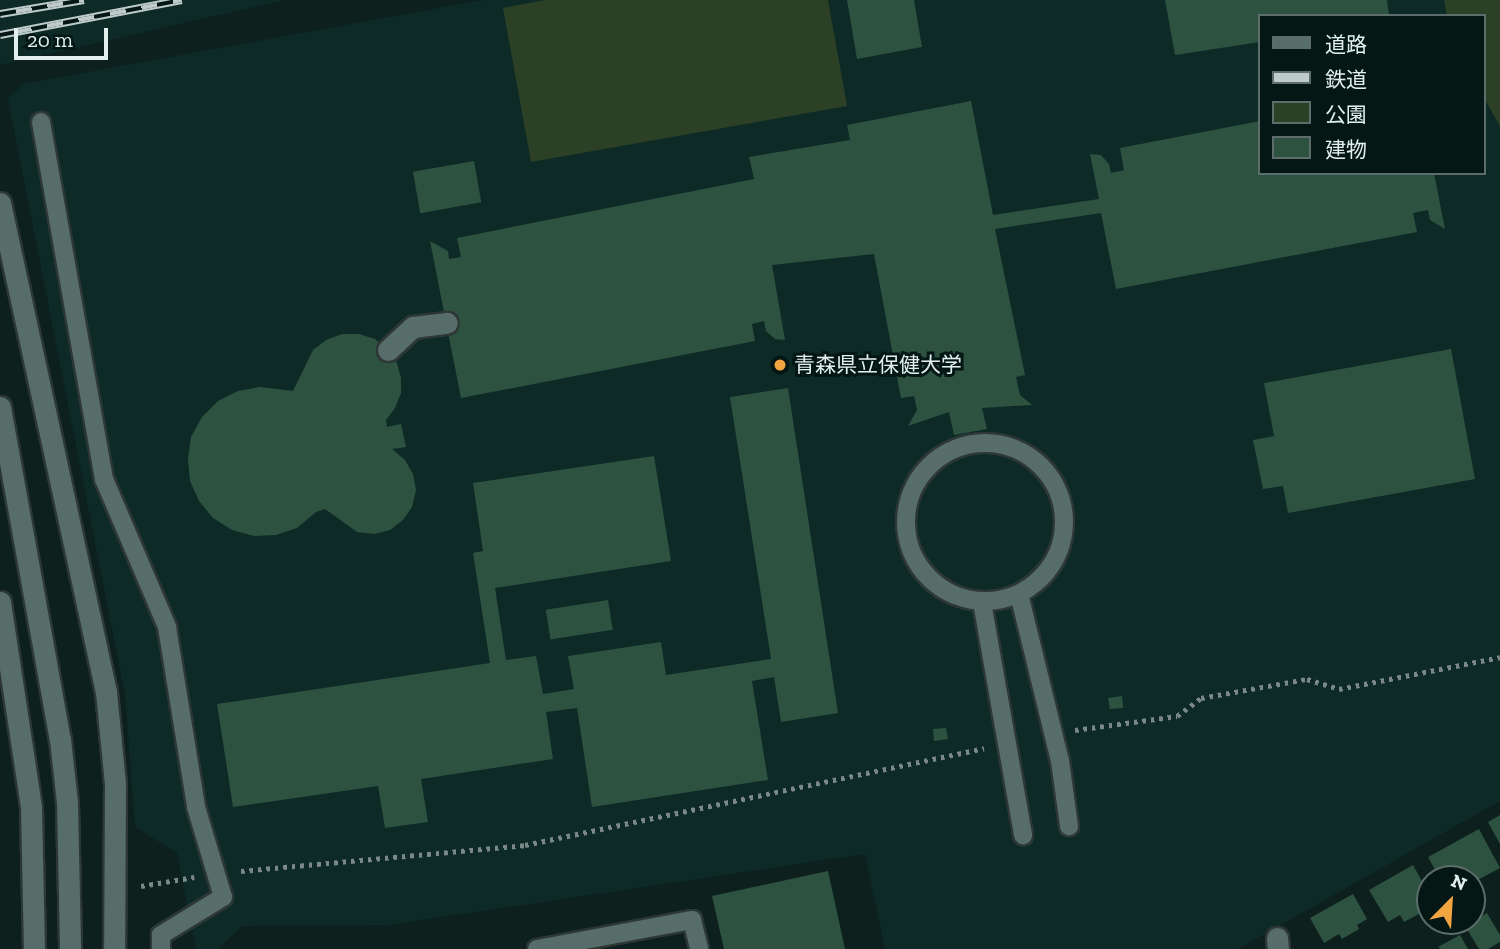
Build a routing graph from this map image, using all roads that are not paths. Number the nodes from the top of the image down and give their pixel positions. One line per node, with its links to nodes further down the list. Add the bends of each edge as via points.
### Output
1 (41, 122): 14 (lane, via 104,479 167,627 196,807 223,897 161,935)
2 (0, 203): 13 (street, via 106,692 115,784)
3 (447, 323): 4 (street, via 413,327)
4 (388, 350)
5 (0, 407): 12 (street, via 60,739 68,802)
6 (1019, 594): 8 (lane); 8 (lane, via 1039,581 1059,550 1064,514 1058,491 1045,470 1027,454 1004,445 968,445 935,459 919,477 908,499 905,523 909,547 928,577 958,597); 9 (lane, via 1053,733)
7 (0, 602): 11 (street, via 31,807)
8 (982, 602): 10 (lane)
9 (1069, 826)
10 (1023, 835)
11 (34, 940)
12 (71, 941)
13 (114, 949)
14 (160, 949)
15 (537, 949): 16 (lane, via 692,920)
16 (699, 949)

